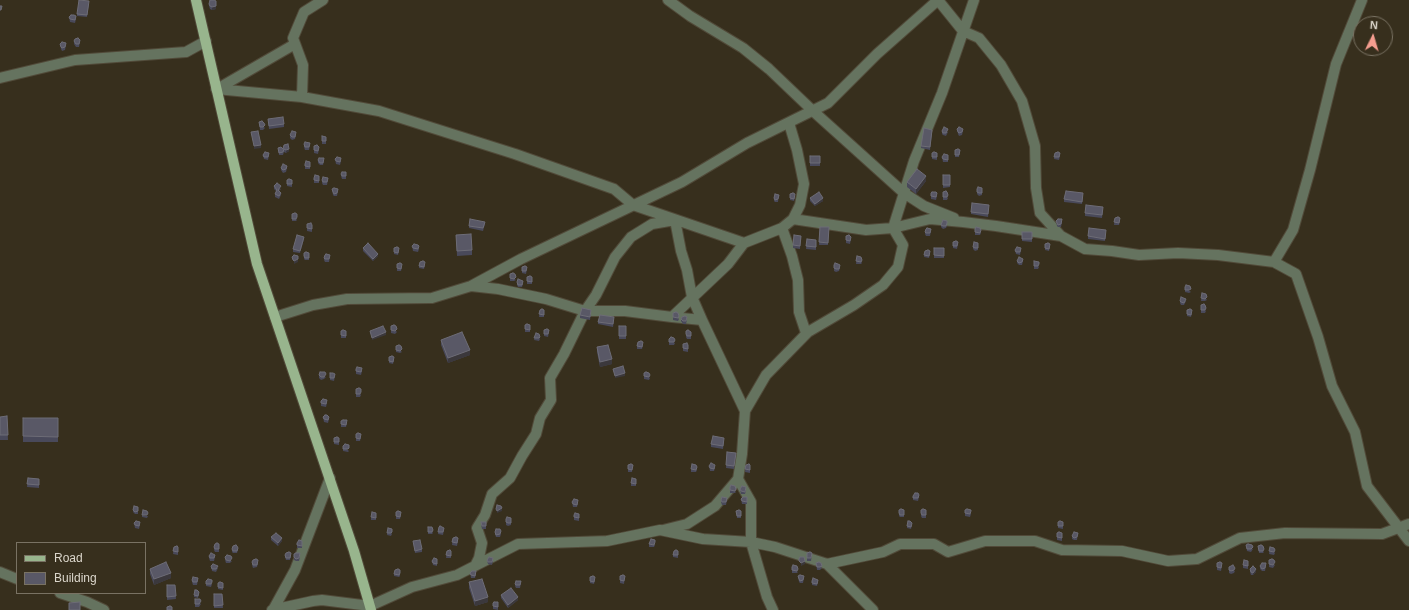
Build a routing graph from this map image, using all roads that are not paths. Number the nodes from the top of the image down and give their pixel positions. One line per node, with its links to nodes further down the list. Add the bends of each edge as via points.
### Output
1 (196, 0): 8 (main road)
2 (323, 0): 9 (street, via 304,12 293,38)
3 (668, 0): 13 (street, via 743,48 769,69)
4 (938, 0): 7 (street); 13 (street, via 877,54 828,103)
5 (974, 0): 7 (street)
6 (1362, 0): 24 (street, via 1336,64 1293,230)
7 (963, 31): 15 (street); 22 (street, via 978,38 1001,65 1022,101 1035,146 1036,188 1040,213)
8 (206, 41): 10 (street, via 186,52 75,60); 11 (main road)
9 (295, 44): 11 (street); 12 (street, via 303,65)
10 (0, 78)
11 (216, 89): 12 (street); 28 (main road, via 257,264)
12 (302, 97): 16 (street, via 379,111 515,154 614,189)
13 (812, 111): 14 (street); 15 (street)
14 (789, 123): 16 (street, via 748,143 682,182); 17 (street, via 804,184 800,205)
15 (904, 193): 19 (street, via 924,206); 21 (street)
16 (633, 205): 18 (street); 25 (street)
17 (793, 219): 20 (street); 21 (street, via 866,230)
18 (675, 220): 23 (street); 26 (street); 27 (street, via 652,224 631,237 615,257)
19 (963, 222): 21 (street, via 930,219); 22 (street)
20 (782, 228): 23 (street); 31 (street, via 798,280 800,312 805,330)
21 (893, 228): 31 (street, via 903,245 898,267 883,285)
22 (1061, 236): 24 (street, via 1085,250 1139,255 1218,255)
23 (744, 243): 26 (street, via 728,264)
24 (1274, 262): 35 (street, via 1296,274 1332,386 1355,432 1367,486)
25 (471, 286): 27 (street, via 546,299); 28 (street, via 432,298 347,299 313,305)
26 (692, 297): 29 (street); 30 (street)
27 (585, 311): 29 (street, via 625,311); 40 (street, via 550,378 551,400 540,418 536,434 510,478 492,494 477,528 482,543)
28 (275, 317): 33 (main road)
29 (672, 317): 30 (street)
30 (702, 320): 32 (street)
31 (808, 332): 32 (street, via 766,375)
32 (745, 411): 34 (street)
33 (330, 478): 44 (main road); 46 (street, via 295,570)
34 (738, 479): 36 (street, via 715,506 686,524); 37 (street, via 751,502)
35 (1404, 526): 38 (street); 39 (street, via 1382,534 1285,533 1240,538 1197,559 1168,561 1122,551 1062,550 1035,541 985,541 948,552 934,544 900,544 883,552)
36 (660, 530): 37 (street, via 703,539); 40 (street, via 608,541 518,544)
37 (751, 542): 39 (street); 47 (street)
38 (1409, 542)
39 (827, 564): 48 (street)
40 (475, 566): 44 (street, via 457,575 412,587)
41 (0, 572): 42 (street)
42 (16, 579)
43 (63, 594): 45 (street)
44 (370, 608): 46 (street, via 322,600)
45 (104, 610)
46 (272, 610)
47 (773, 610)
48 (872, 610)

